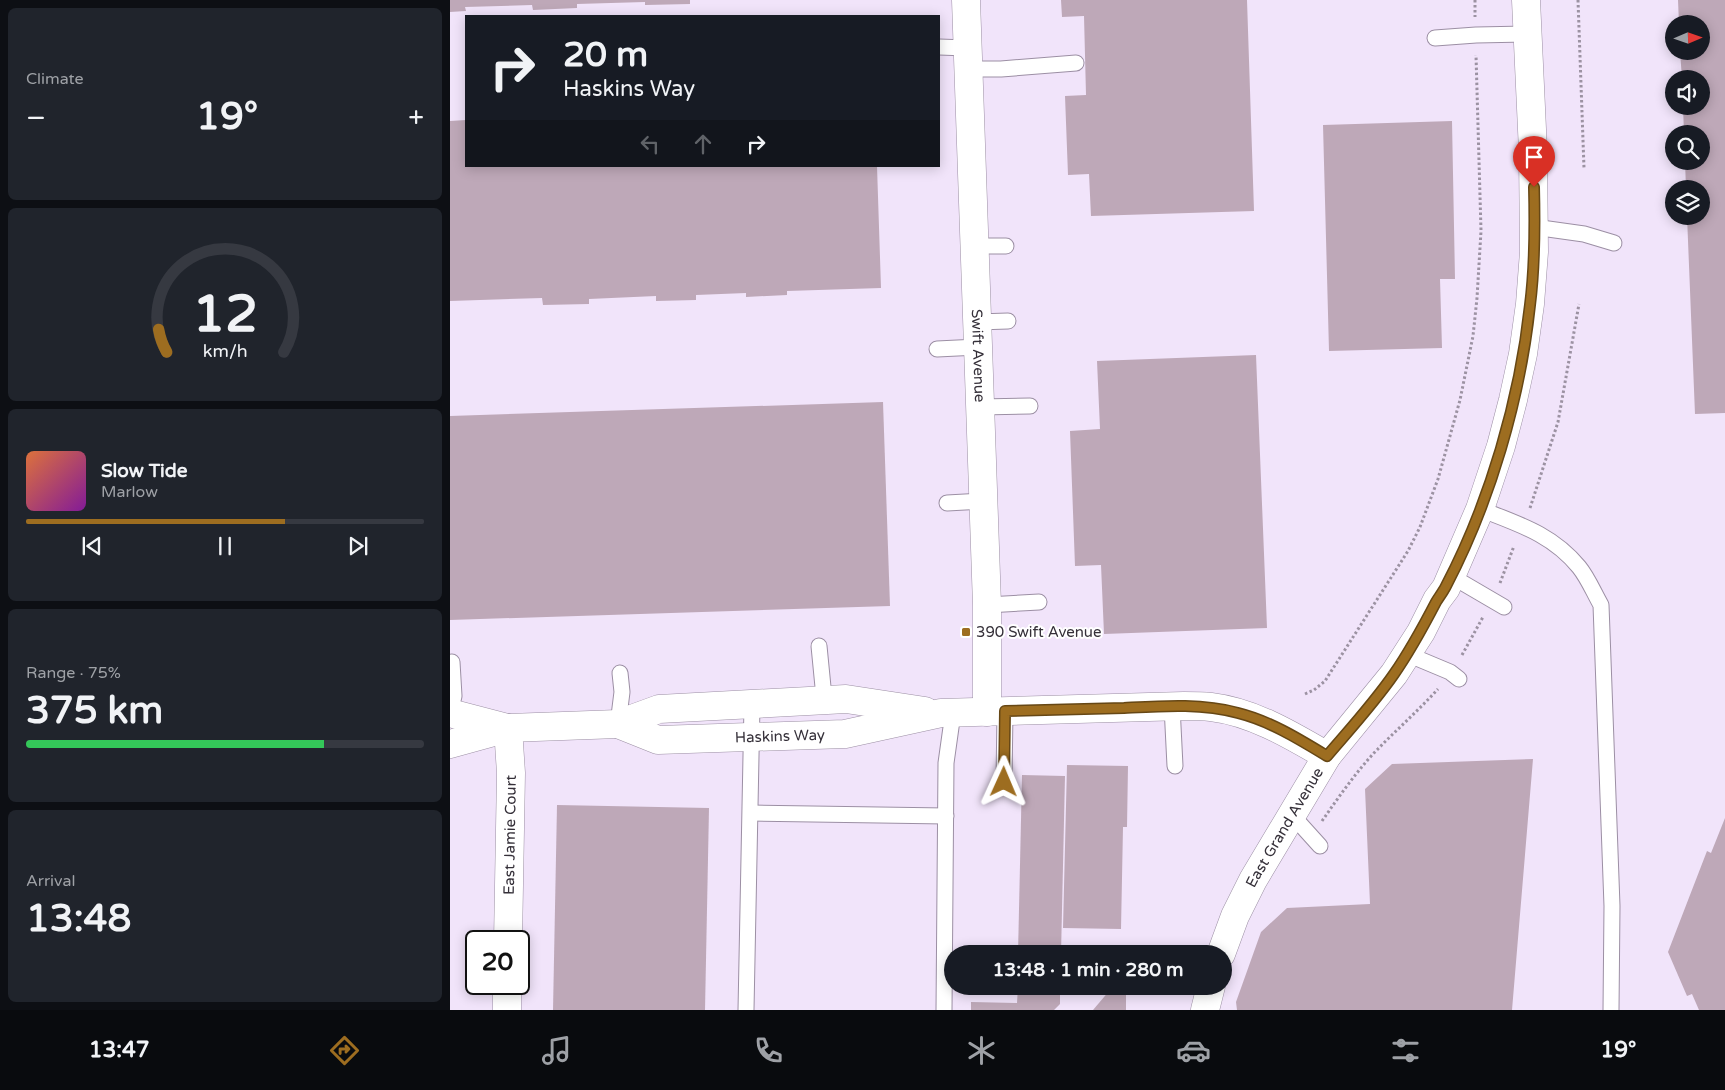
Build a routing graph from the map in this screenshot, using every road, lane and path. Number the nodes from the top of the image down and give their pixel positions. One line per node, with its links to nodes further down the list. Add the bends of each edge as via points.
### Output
1 (966, 0): 9 (street, Swift Avenue)
2 (1475, 0): 6 (path)
3 (1526, 0): 5 (street, East Grand Avenue)
4 (1578, 0): 11 (path)
5 (1528, 34): 6 (lane); 12 (street, East Grand Avenue)
6 (1476, 35): 7 (lane); 35 (path, via 1480,241 1475,317 1460,400 1438,479 1408,551 1325,681)
7 (1435, 38)
8 (940, 47): 9 (lane)
9 (968, 58): 10 (lane, via 1001,69); 14 (street, Swift Avenue)
10 (1076, 63)
11 (1584, 168)
12 (1534, 227): 13 (lane, via 1584,234); 24 (street, East Grand Avenue, via 1530,304 1523,354 1501,446)
13 (1614, 243)
14 (974, 246): 15 (lane); 18 (street, Swift Avenue)
15 (1006, 246)
16 (1579, 304): 25 (path, via 1558,422)
17 (1008, 321): 18 (lane)
18 (977, 335): 19 (lane); 21 (street, Swift Avenue)
19 (937, 349)
20 (1030, 406): 21 (lane)
21 (980, 407): 22 (street, Swift Avenue)
22 (983, 501): 23 (lane); 28 (street, Swift Avenue)
23 (947, 503)
24 (1480, 509): 26 (street, East Grand Avenue); 61 (lane, via 1549,539 1580,568 1601,605 1612,906)
25 (1529, 511)
26 (1451, 576): 29 (lane); 31 (street, East Grand Avenue)
27 (1039, 602): 28 (lane)
28 (987, 605): 39 (street, Swift Avenue)
29 (1504, 607)
30 (819, 646): 36 (lane)
31 (1407, 654): 34 (lane); 46 (street, East Grand Avenue)
32 (452, 662): 40 (lane, via 454,696)
33 (620, 673): 42 (lane, via 622,692)
34 (1460, 679)
35 (1305, 694)
36 (823, 702): 37 (street, Haskins Way); 41 (street, Haskins Way, via 846,699)
37 (752, 705): 42 (street, Haskins Way, via 659,709); 44 (lane)
38 (1172, 706): 39 (street, Haskins Way); 46 (street, Haskins Way, via 1211,707 1240,713 1288,733); 47 (lane)
39 (996, 712): 41 (street, Haskins Way); 48 (lane)
40 (450, 713): 43 (street, Haskins Way)
41 (947, 713): 44 (street, Haskins Way, via 845,734); 51 (lane)
42 (618, 724): 43 (street, Haskins Way); 44 (street, Haskins Way, via 658,740)
43 (508, 728): 45 (street, Haskins Way); 53 (street, East Jamie Court, via 511,773)
44 (752, 737): 49 (lane)
45 (450, 744)
46 (1327, 756): 50 (street, East Grand Avenue)
47 (1175, 766)
48 (1004, 782)
49 (751, 813): 51 (lane); 58 (lane)
50 (1292, 814): 52 (lane); 54 (street, East Grand Avenue, via 1253,880)
51 (946, 816): 59 (lane)
52 (1320, 846)
53 (508, 930)
54 (1224, 945)
55 (507, 995): 57 (street)
56 (1209, 995): 60 (street)
57 (507, 1010)
58 (746, 1010)
59 (944, 1010)
60 (1205, 1010)
61 (1611, 1010)

